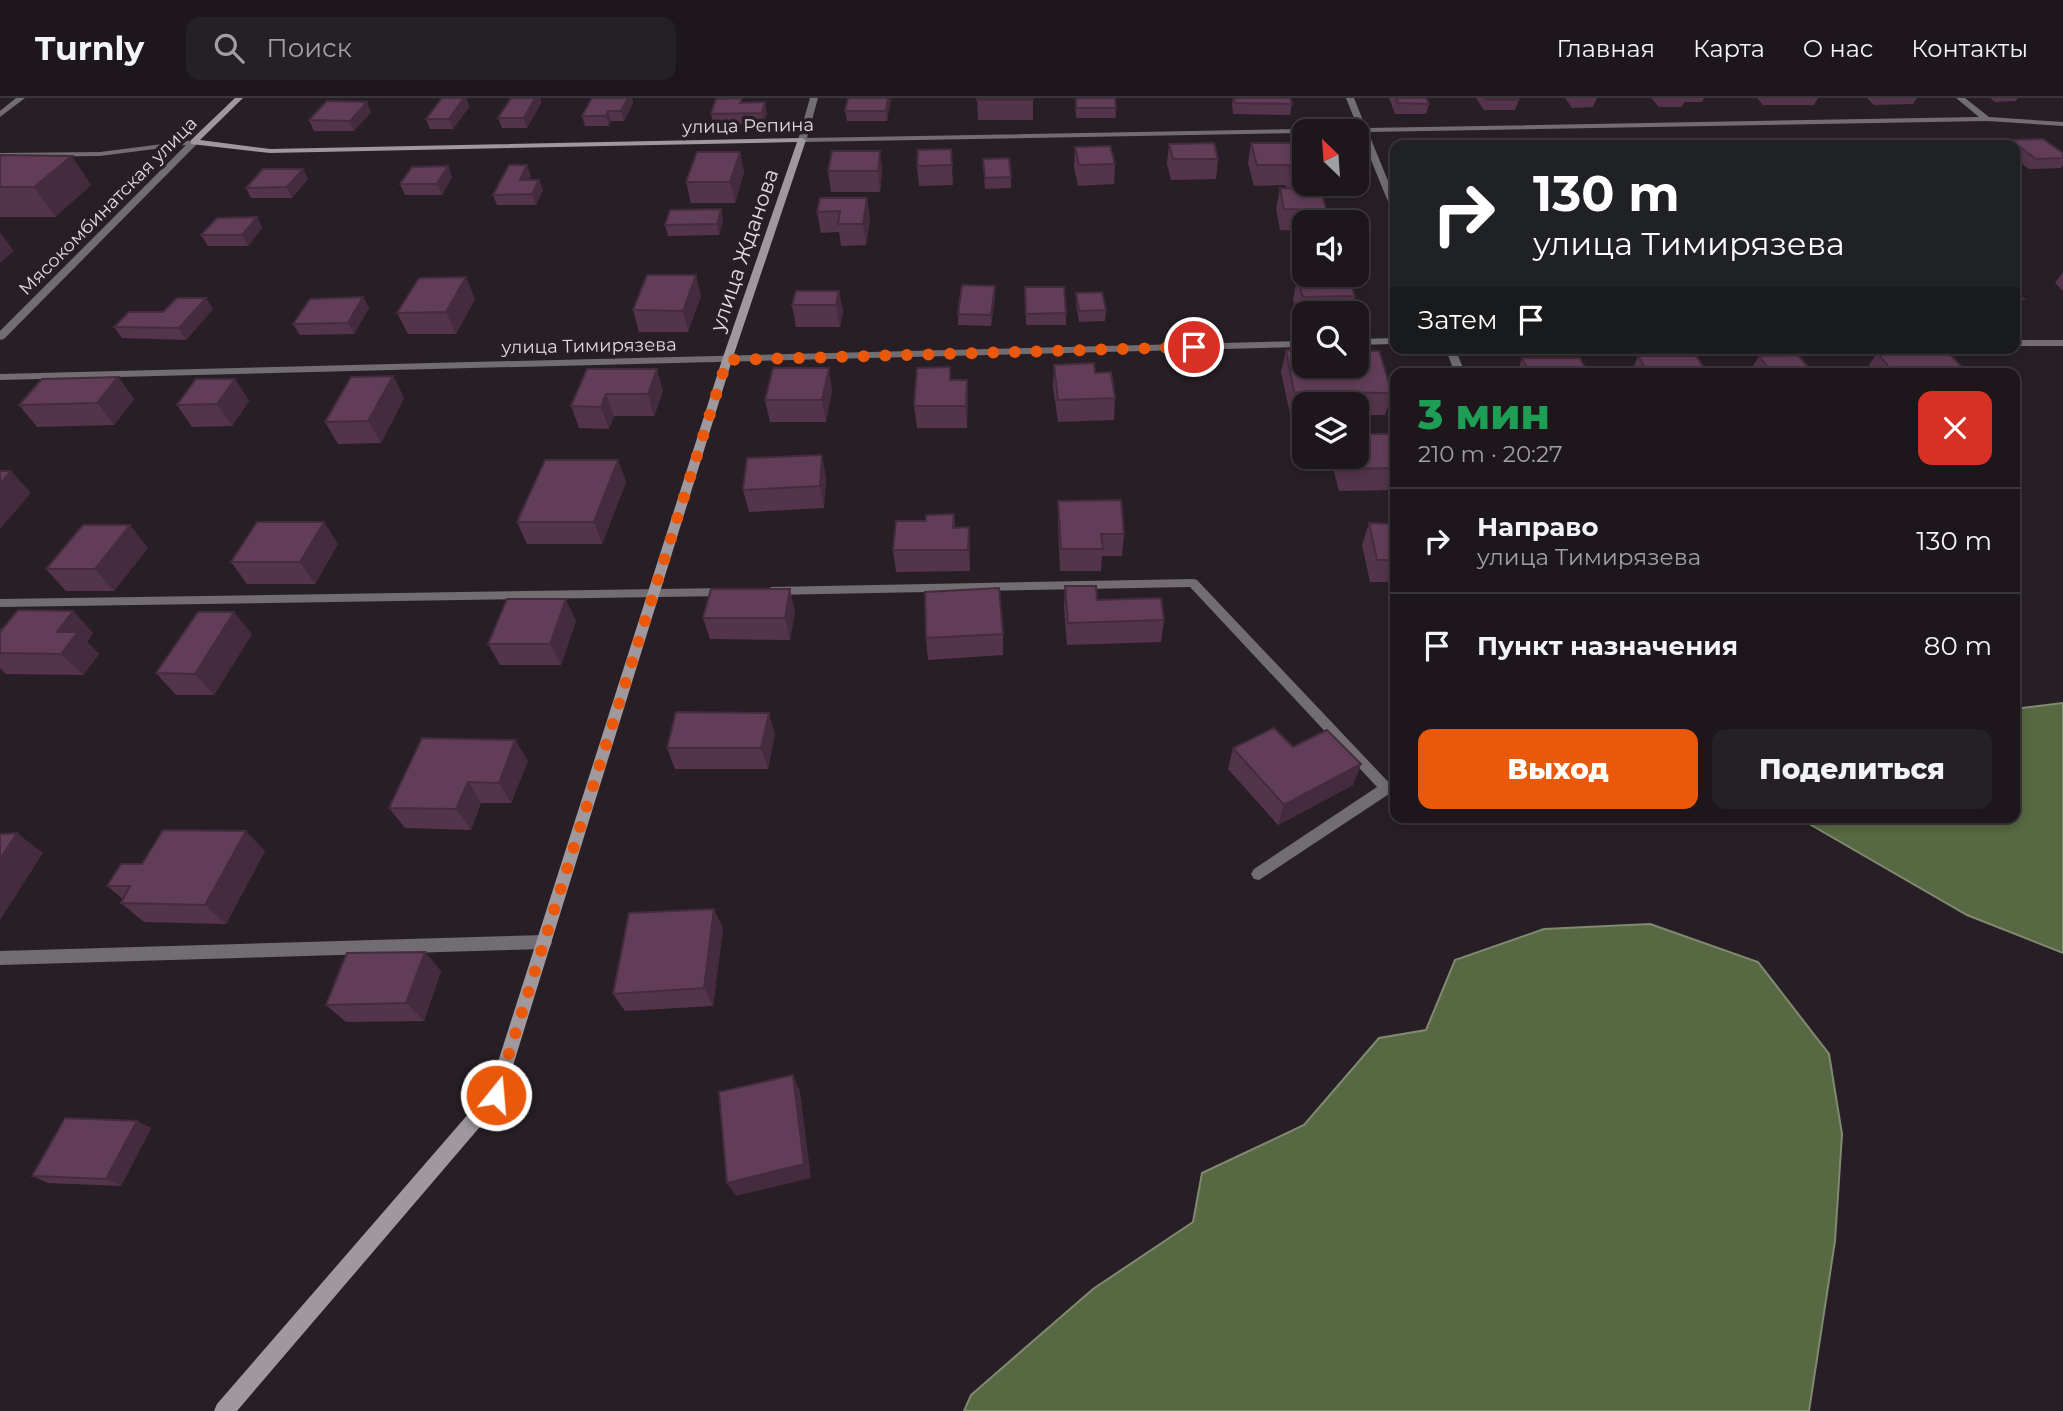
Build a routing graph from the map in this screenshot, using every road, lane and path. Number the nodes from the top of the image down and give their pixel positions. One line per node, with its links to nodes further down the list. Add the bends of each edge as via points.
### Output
1 (21, 98): 6 (street)
2 (239, 98): 13 (street, Мясокомбинатская улица)
3 (814, 98): 12 (street, улица Жданова)
4 (1350, 98): 7 (street)
5 (1960, 98): 8 (street)
6 (0, 115)
7 (1359, 119)
8 (1987, 119): 9 (street); 10 (street)
9 (2063, 124)
10 (1369, 130)
11 (1292, 131): 12 (street, улица Репина)
12 (802, 140): 13 (street, улица Репина, via 270,151); 23 (street, улица Жданова)
13 (194, 142): 15 (street, via 100,154); 17 (street, Мясокомбинатская улица)
14 (1369, 145): 16 (street)
15 (0, 155)
16 (1390, 197)
17 (0, 337)
18 (1390, 341): 19 (street)
19 (1369, 342)
20 (2020, 343): 21 (street)
21 (2063, 343)
22 (1292, 344): 23 (street, улица Тимирязева)
23 (727, 360): 24 (street, улица Тимирязева); 25 (street, улица Жданова)
24 (0, 377)
25 (654, 593): 26 (street); 27 (street, via 1192,583 1387,788); 28 (street, улица Жданова)
26 (0, 603)
27 (1259, 874)
28 (544, 942): 29 (street); 30 (street, улица Жданова, via 496,1095)
29 (0, 958)
30 (224, 1411)

